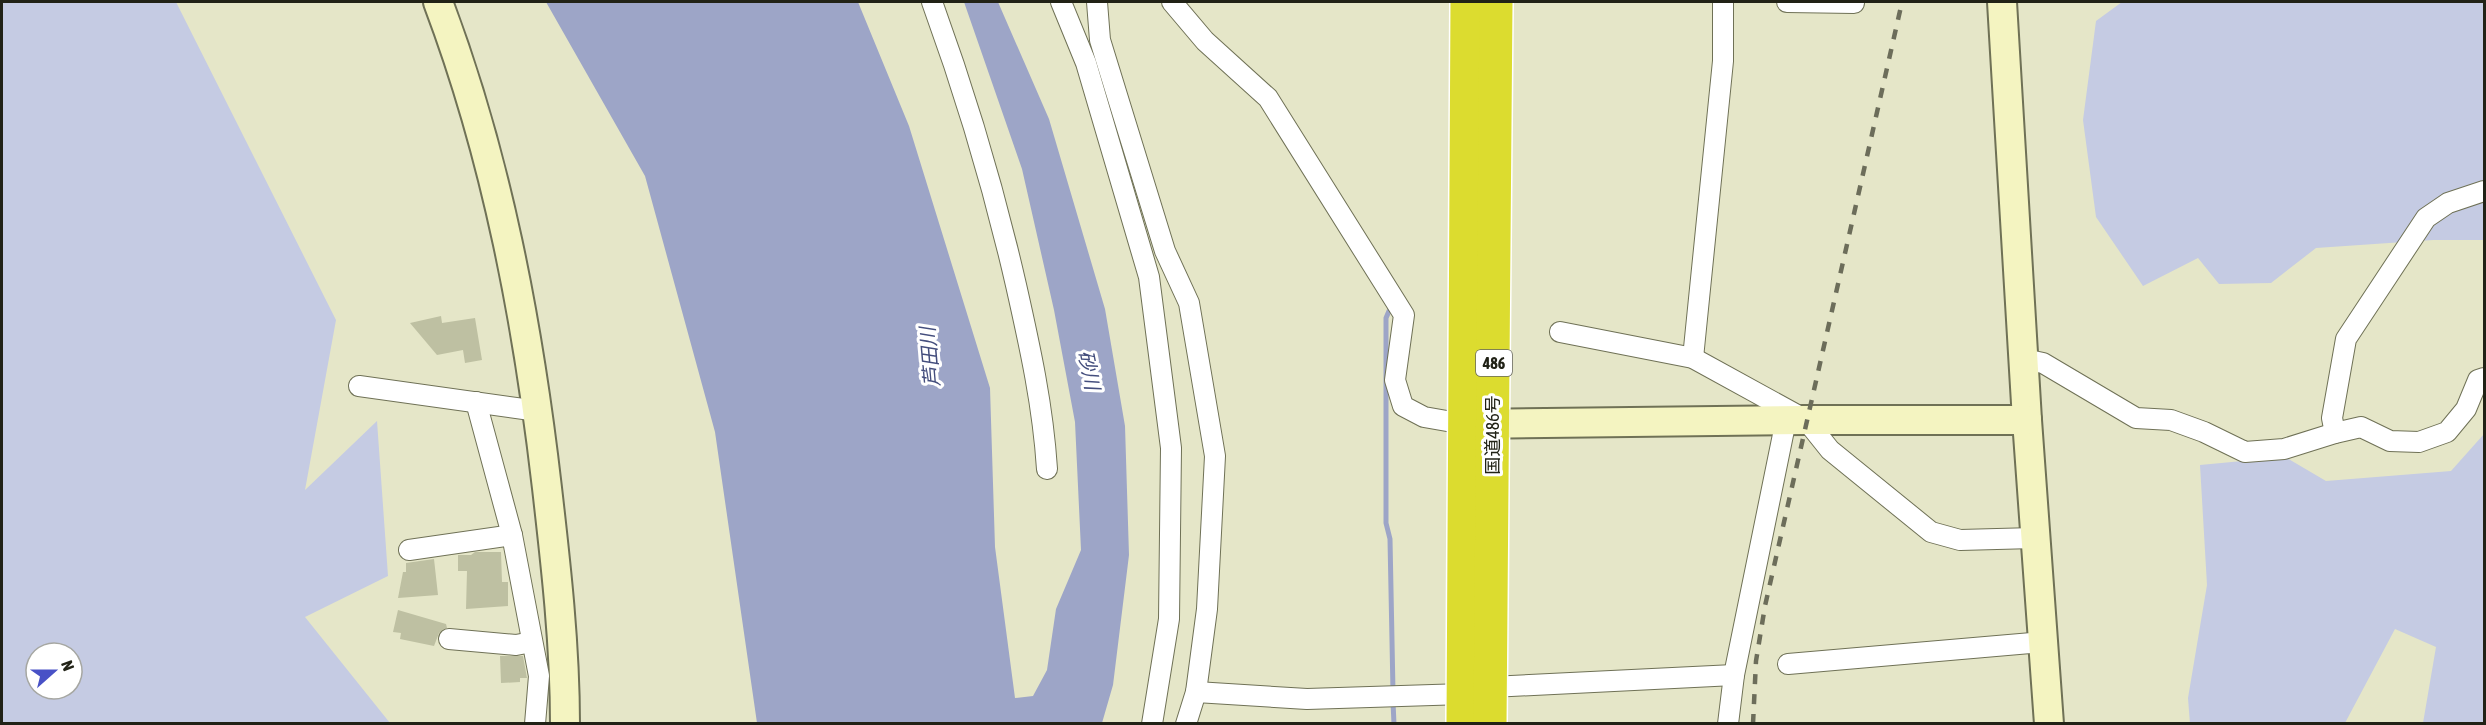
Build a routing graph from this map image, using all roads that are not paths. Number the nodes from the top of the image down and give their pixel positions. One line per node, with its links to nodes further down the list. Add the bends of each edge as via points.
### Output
1 (438, 2): 21 (street, via 500,203)
2 (932, 2): 26 (street, via 964,90 1004,232 1033,360)
3 (1061, 2): 39 (street, via 1086,63 1149,277 1171,448 1169,619)
4 (1086, 2): 13 (street)
5 (1097, 2): 13 (street)
6 (1172, 2): 24 (street, via 1205,41 1268,98 1404,315 1395,380 1403,406 1424,417)
7 (1467, 2): 24 (highway, 国道486号 / 486)
8 (1496, 2): 24 (highway, 国道486号 / 486)
9 (1722, 2): 16 (street, via 1723,60)
10 (1787, 2): 12 (street)
11 (2002, 2): 17 (street)
12 (1854, 3)
13 (1100, 40): 35 (street, via 1166,251 1189,303 1215,456 1207,609)
14 (2484, 192): 25 (street, via 2448,203 2426,218 2346,339 2332,418)
15 (1560, 332): 16 (street)
16 (1693, 358): 22 (street)
17 (2023, 359): 23 (street); 25 (street, via 2043,363 2136,418 2171,420 2245,452 2284,449)
18 (2484, 378): 25 (street, via 2478,380 2466,409 2447,432 2419,442 2390,441 2361,427)
19 (359, 386): 20 (street)
20 (476, 402): 21 (street); 27 (street)
21 (538, 411): 38 (street, via 557,572)
22 (1796, 420): 23 (street); 24 (street); 28 (street, via 1931,532 1960,540); 34 (street)
23 (2027, 420): 28 (street)
24 (1478, 424): 36 (highway, 国道486号 / 486)
25 (2335, 432)
26 (1047, 469)
27 (512, 535): 29 (street); 31 (street)
28 (2036, 538): 32 (street)
29 (409, 550)
30 (449, 639): 31 (street, via 516,645)
31 (532, 642): 37 (street, via 539,676)
32 (2043, 642): 33 (street); 43 (street)
33 (1788, 664)
34 (1734, 675): 36 (street); 42 (street)
35 (1196, 692): 36 (street, via 1307,699); 40 (street)
36 (1473, 701): 41 (highway, 国道486号 / 486)
37 (535, 723)
38 (566, 723)
39 (1152, 723)
40 (1186, 723)
41 (1490, 723)
42 (1728, 723)
43 (2049, 723)

